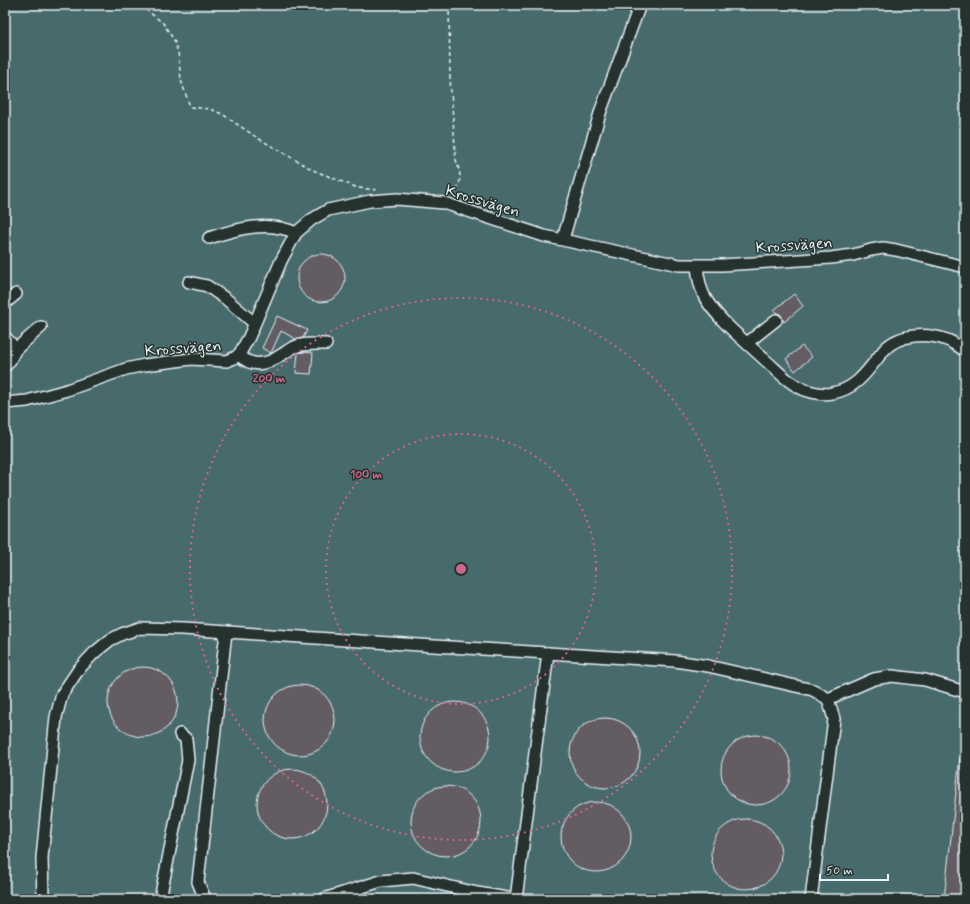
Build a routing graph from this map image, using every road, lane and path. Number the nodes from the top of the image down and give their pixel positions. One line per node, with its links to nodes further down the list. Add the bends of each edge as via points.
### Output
1 (140, 5): 4 (path, via 163,23 174,40 181,80 190,107 210,109 222,114 313,170 358,188)
2 (449, 5): 5 (path, via 450,86 460,184)
3 (638, 10): 8 (street, via 601,110)
4 (378, 190)
5 (444, 203): 6 (street, Krossvägen, via 397,199 370,201 328,210 311,220); 8 (street, Krossvägen, via 544,236)
6 (296, 234): 7 (street, via 288,230 247,227); 15 (street, Krossvägen, via 281,261)
7 (209, 238)
8 (563, 239): 9 (street, Krossvägen, via 679,266)
9 (697, 266): 10 (street, Krossvägen, via 831,258 882,248); 18 (street, via 699,282 714,310)
10 (965, 267)
11 (189, 282): 15 (street, via 207,286)
12 (16, 294): 13 (street)
13 (5, 303)
14 (776, 320): 18 (street)
15 (254, 323): 22 (street, Krossvägen)
16 (41, 327): 20 (street)
17 (5, 337): 20 (street)
18 (747, 343): 21 (street, via 789,381 805,390 820,394 844,391 854,385 886,348 898,340 929,335 948,340)
19 (326, 344): 22 (street, via 304,344 291,348 273,360 261,364 247,362)
20 (16, 349): 23 (street)
21 (965, 351)
22 (239, 355): 24 (street, Krossvägen, via 227,361 191,359 145,365 27,401)
23 (7, 364)
24 (5, 403)
25 (226, 632): 26 (street); 30 (street, via 140,628 110,640 79,669 62,694 56,717 42,858); 32 (street, via 198,882)
26 (548, 653): 28 (street, via 675,660 814,690); 35 (street)
27 (965, 692): 28 (street, via 925,680 892,676 874,679)
28 (828, 698): 36 (street, via 834,719)
29 (180, 734): 31 (street, via 186,739 188,760)
30 (43, 899)
31 (160, 899)
32 (205, 899)
33 (324, 899): 34 (street, via 381,881 413,878)
34 (513, 899)
35 (516, 899)
36 (811, 899)

